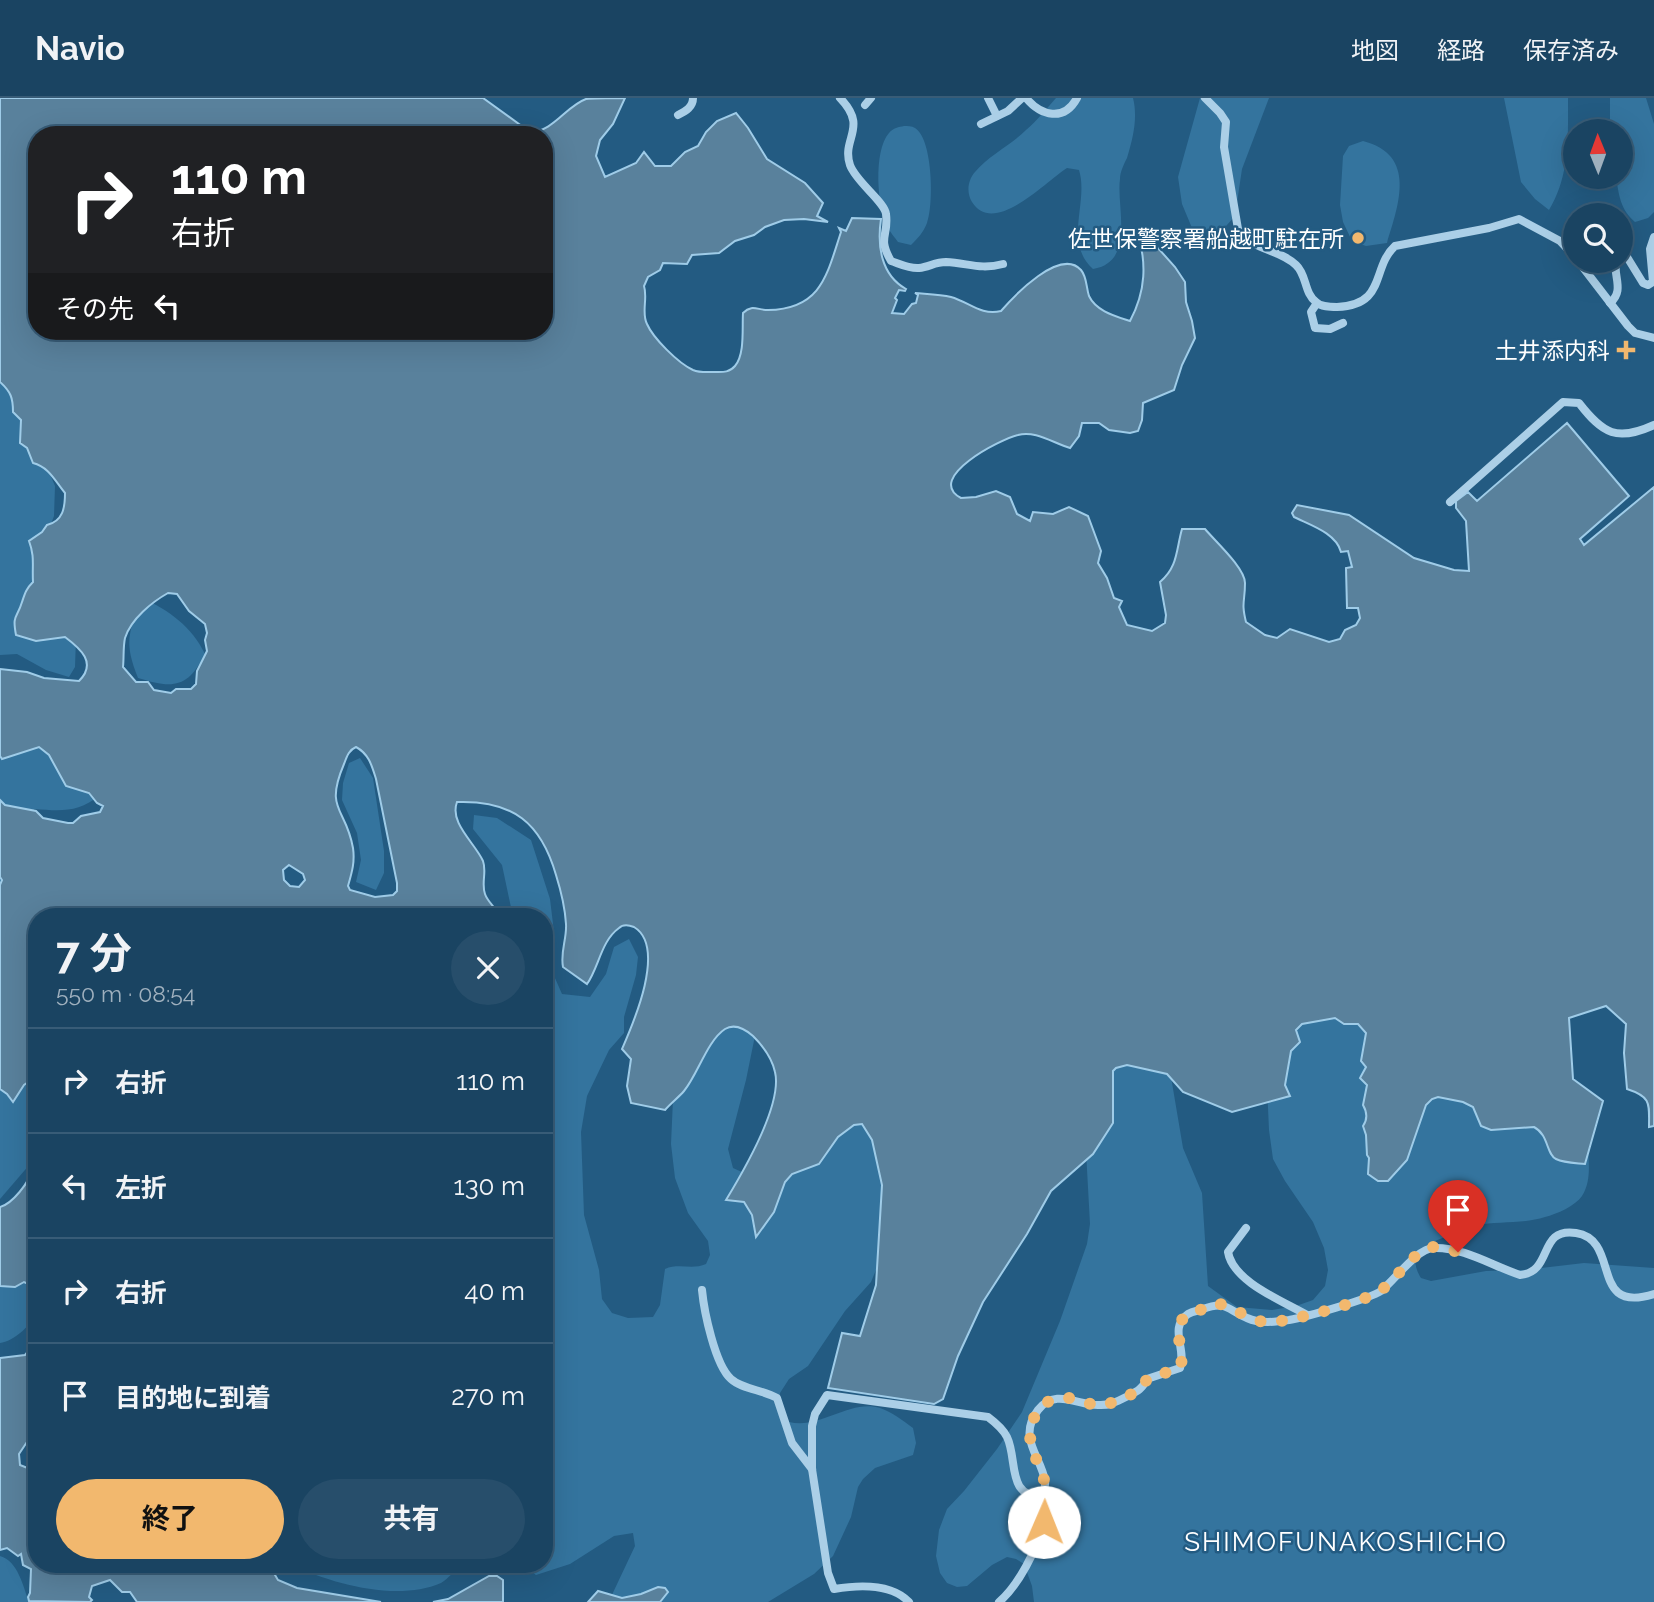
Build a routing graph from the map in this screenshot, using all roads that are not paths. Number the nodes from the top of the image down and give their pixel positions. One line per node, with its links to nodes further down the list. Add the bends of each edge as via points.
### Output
1 (693, 98): 7 (street, via 687,110)
2 (840, 98): 12 (street, via 853,116 850,164 858,181 885,209 883,248 891,261 910,268 935,262 971,267)
3 (988, 98): 8 (street)
4 (1024, 98): 5 (street, via 1045,113 1058,115 1069,110); 8 (street)
5 (1077, 98)
6 (1205, 98): 18 (street, via 1226,122 1224,147 1238,229 1245,240 1298,266)
7 (678, 114)
8 (997, 116): 9 (street)
9 (981, 124)
10 (1654, 237): 13 (street, via 1650,249 1653,282 1643,283)
11 (1563, 244): 18 (street, via 1526,221 1513,219 1395,246 1378,284 1359,303 1329,307)
12 (1003, 264)
13 (1633, 267)
14 (1588, 273): 19 (street)
15 (1616, 273): 19 (street, via 1619,289)
16 (1629, 273): 17 (street)
17 (1629, 277)
18 (1317, 303): 20 (street, via 1311,312 1315,328 1330,329)
19 (1610, 303): 21 (street, via 1635,333)
20 (1343, 323)
21 (1654, 338)
22 (1654, 425): 23 (street, via 1633,434 1609,431 1594,422 1579,403 1563,402)
23 (1450, 502)
24 (1247, 1228): 27 (street, via 1228,1252 1229,1261 1257,1287)
25 (702, 1290): 28 (street, via 709,1330 725,1372 743,1386 777,1398 792,1443)
26 (1654, 1294): 27 (street, via 1631,1299 1617,1293 1597,1245 1575,1233 1550,1241 1539,1268 1520,1275 1432,1247 1419,1252 1378,1293)
27 (1307, 1315): 29 (street, via 1266,1322 1212,1304 1179,1323 1180,1368 1147,1379 1141,1390 1106,1405 1070,1398 1049,1401 1031,1424 1030,1443 1045,1482)
28 (813, 1469): 29 (street, via 812,1426 827,1395 918,1406 981,1415 997,1423 1011,1448 1019,1487 1032,1497); 30 (street, via 825,1562 834,1589 878,1587)
29 (1043, 1497): 31 (street, via 1041,1531 1023,1572)
30 (909, 1602)
31 (999, 1602)

